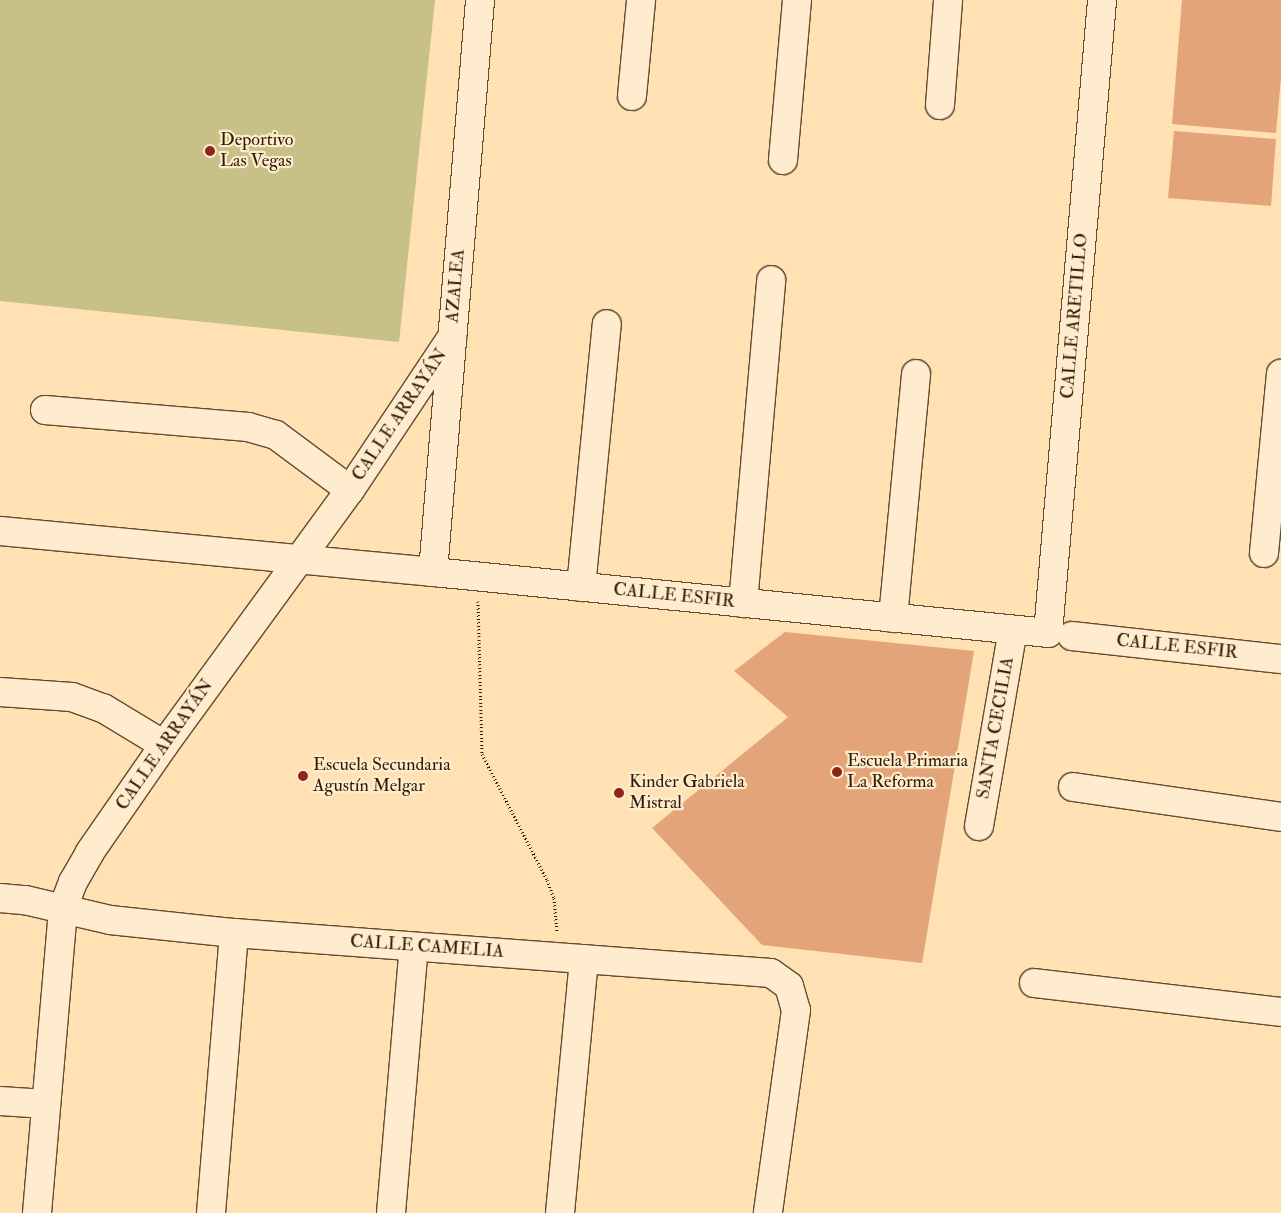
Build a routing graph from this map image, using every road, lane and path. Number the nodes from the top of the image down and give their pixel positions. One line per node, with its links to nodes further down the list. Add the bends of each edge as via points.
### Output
1 (480, 0): 11 (street, AZALEA)
2 (640, 0): 6 (street)
3 (797, 0): 8 (street)
4 (948, 0): 7 (street)
5 (1102, 0): 25 (street, CALLE ARETILLO)
6 (632, 96)
7 (940, 105)
8 (783, 160)
9 (771, 280): 22 (street)
10 (607, 324): 21 (street)
11 (452, 337): 15 (street, CALLE ARRAYÁN); 19 (street, AZALEA)
12 (916, 374): 23 (street)
13 (1281, 374): 17 (street)
14 (45, 410): 15 (street, via 248,426 276,435)
15 (350, 490): 18 (street, CALLE ARRAYÁN)
16 (0, 531): 18 (street, CALLE ESFIR)
17 (1264, 553)
18 (300, 559): 19 (street, CALLE ESFIR); 28 (street, CALLE ARRAYÁN)
19 (433, 572): 20 (street, CALLE ESFIR)
20 (477, 578): 21 (street, CALLE ESFIR); 36 (path, via 482,754 554,898 558,927)
21 (581, 587): 22 (street, CALLE ESFIR)
22 (743, 603): 23 (street, CALLE ESFIR)
23 (893, 618): 24 (street, CALLE ESFIR)
24 (1013, 630): 25 (street, CALLE ESFIR); 31 (street, SANTA CECILIA)
25 (1060, 635): 26 (street, CALLE ESFIR)
26 (1281, 659)
27 (0, 692): 28 (street, via 72,697 103,708)
28 (164, 745): 33 (street, CALLE ARRAYÁN, via 90,852)
29 (1073, 787): 30 (street)
30 (1281, 817)
31 (978, 826)
32 (0, 898): 33 (street, CALLE CAMELIA)
33 (63, 908): 34 (street, CALLE CAMELIA, via 110,920); 41 (street, CALLE ARRAYÁN)
34 (234, 933): 35 (street, CALLE CAMELIA); 43 (street)
35 (414, 946): 36 (street, CALLE CAMELIA); 44 (street)
36 (555, 957): 37 (street, CALLE CAMELIA)
37 (584, 959): 45 (street); 46 (street, CALLE CAMELIA, via 771,973 789,986 796,1010)
38 (1034, 983): 39 (street)
39 (1281, 1012)
40 (0, 1100): 41 (street)
41 (46, 1104): 42 (street, CALLE ARRAYÁN)
42 (36, 1213)
43 (211, 1213)
44 (391, 1213)
45 (560, 1213)
46 (768, 1213)

